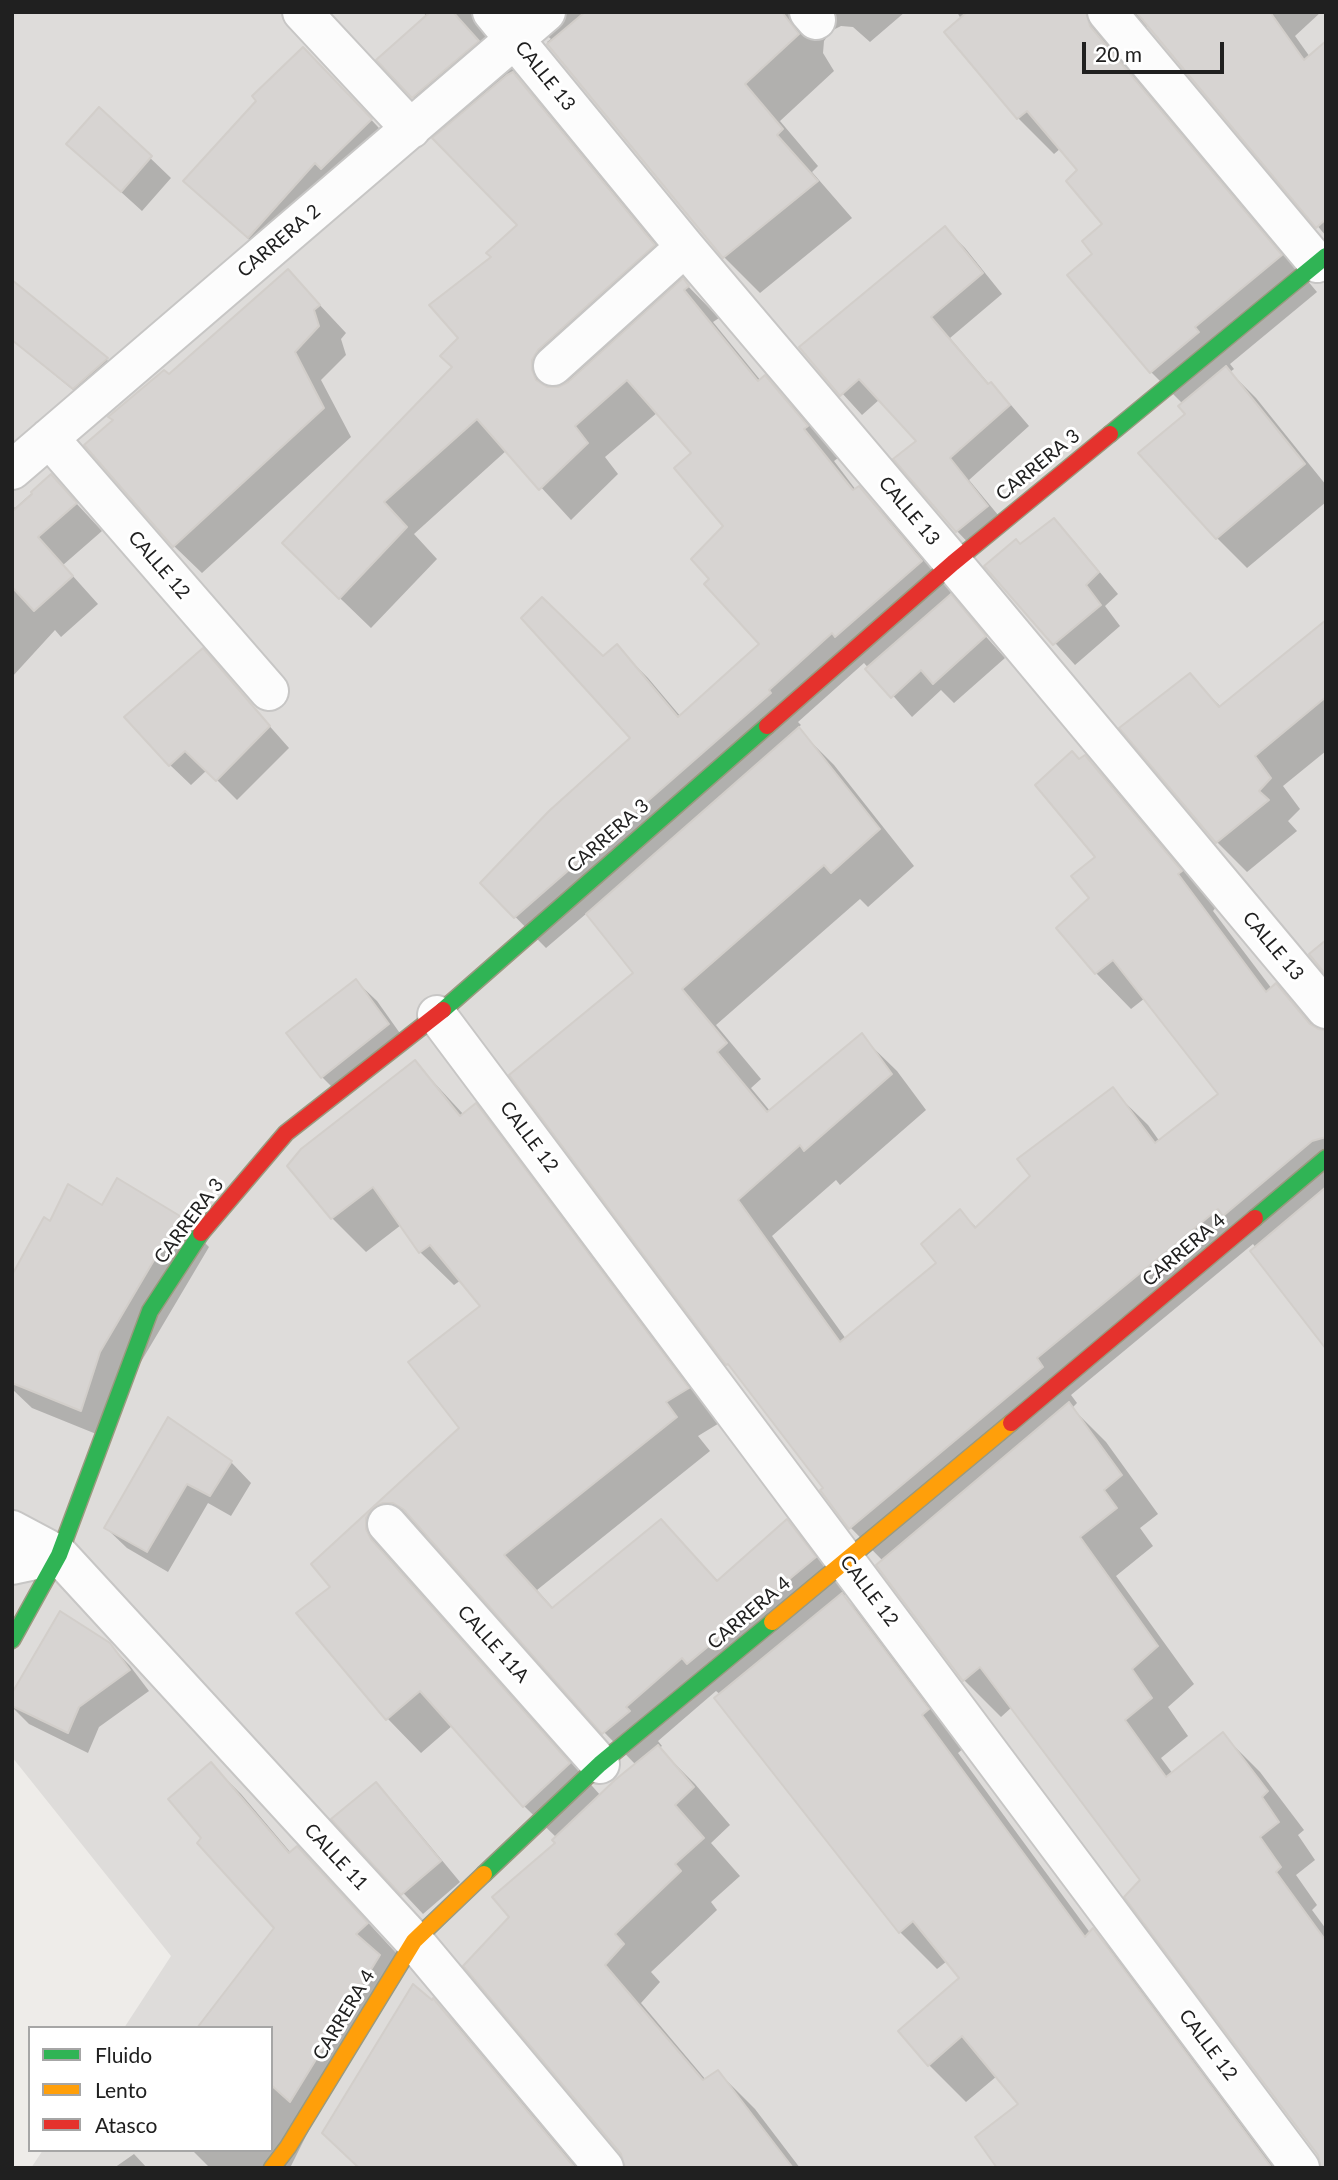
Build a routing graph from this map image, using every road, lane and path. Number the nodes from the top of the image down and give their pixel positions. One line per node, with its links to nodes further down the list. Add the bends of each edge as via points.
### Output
1 (302, 12): 5 (street)
2 (546, 12): 4 (street, CARRERA 2)
3 (1107, 12): 7 (street)
4 (503, 26): 5 (street, CARRERA 2); 6 (street, CALLE 13)
5 (411, 129): 9 (street, CARRERA 2)
6 (685, 247): 8 (street); 10 (street, CALLE 13)
7 (1321, 260): 10 (street, CARRERA 3)
8 (553, 366)
9 (26, 449): 11 (street, CALLE 12)
10 (953, 562): 12 (street, CALLE 13); 13 (street, CARRERA 3)
11 (269, 691)
12 (1326, 1009)
13 (437, 1015): 17 (street, CARRERA 3, via 286,1133 200,1234 150,1311); 18 (street, CALLE 12)
14 (1326, 1158): 18 (street, CARRERA 4)
15 (387, 1524): 21 (street, CALLE 11A)
16 (12, 1530): 17 (street, CALLE 11)
17 (59, 1555): 19 (street); 20 (street, CARRERA 3); 22 (street, CALLE 11)
18 (847, 1560): 21 (street, CARRERA 4); 25 (street, CALLE 12)
19 (12, 1565)
20 (12, 1640)
21 (600, 1764): 22 (street, CARRERA 4)
22 (414, 1941): 23 (street, CARRERA 4); 24 (street, CALLE 11)
23 (272, 2168)
24 (604, 2168)
25 (1300, 2168)

